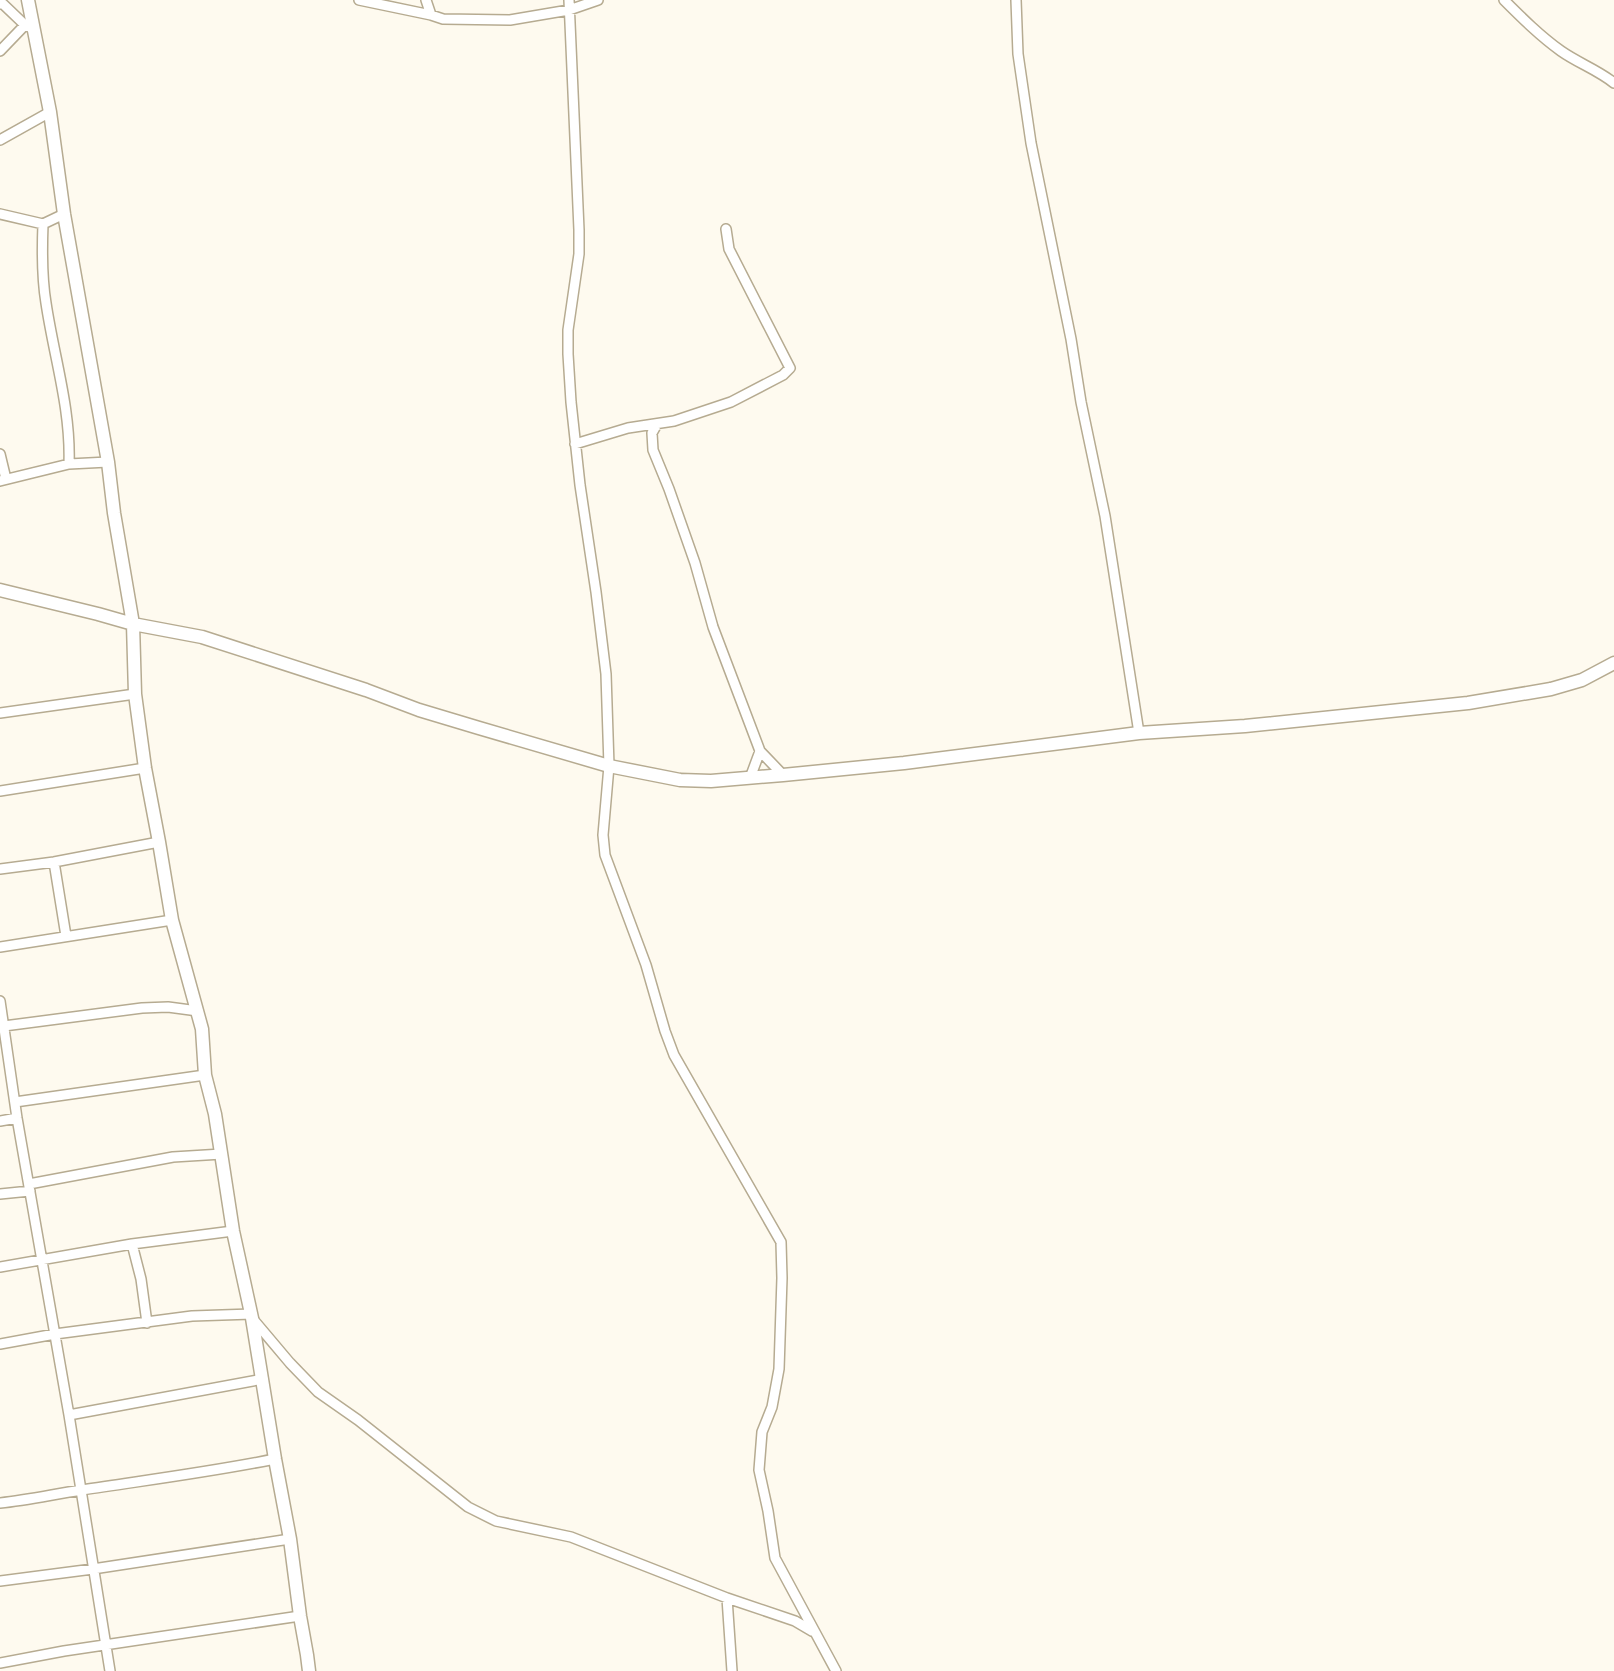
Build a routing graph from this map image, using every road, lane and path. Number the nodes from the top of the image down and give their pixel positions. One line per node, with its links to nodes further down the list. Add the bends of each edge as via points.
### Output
1 (28, 0): 11 (street)
2 (359, 0): 10 (street)
3 (426, 0): 10 (street)
4 (569, 0): 9 (street)
5 (598, 0): 9 (street)
6 (1016, 0): 31 (street, via 1018,54 1031,142 1105,516)
7 (1504, 0): 13 (street, via 1563,52)
8 (0, 4): 11 (street)
9 (569, 10): 10 (street, via 510,20 443,19); 21 (street, via 579,230 568,330)
10 (431, 15)
11 (28, 26): 12 (street); 14 (street)
12 (0, 51)
13 (1614, 83)
14 (50, 112): 15 (street); 17 (street)
15 (0, 140)
16 (0, 214): 18 (street)
17 (64, 214): 18 (street); 23 (street)
18 (43, 224): 24 (street, via 46,302 66,408)
19 (726, 229): 20 (street, via 729,249 790,368 731,402)
20 (657, 424): 21 (street); 32 (street, via 652,433 653,450)
21 (575, 444): 33 (street, via 606,674)
22 (0, 454): 25 (street)
23 (108, 462): 24 (street); 27 (street)
24 (69, 464): 25 (street)
25 (3, 480)
26 (0, 590): 27 (street)
27 (133, 624): 29 (street); 33 (street, via 202,637 419,710)
28 (1614, 663): 31 (street, via 1582,680 1551,689 1468,703)
29 (135, 694): 30 (street); 34 (street)
30 (0, 713)
31 (1139, 733): 35 (street)
32 (760, 751): 35 (street); 36 (street)
33 (609, 766): 36 (street, via 680,780); 73 (street, via 605,855 646,965 665,1031 682,1070 781,1242 779,1369 772,1407 762,1432 759,1470 775,1558)
34 (145, 768): 37 (street); 38 (street)
35 (783, 775): 36 (street)
36 (750, 778)
37 (0, 791)
38 (159, 842): 39 (street); 41 (street)
39 (54, 862): 40 (street); 42 (street)
40 (0, 869)
41 (172, 920): 42 (street); 45 (street)
42 (66, 936): 43 (street)
43 (0, 947)
44 (0, 1001): 46 (street)
45 (198, 1011): 46 (street, via 142,1008); 48 (street)
46 (4, 1026): 47 (street)
47 (3, 1040): 49 (street)
48 (205, 1075): 49 (street); 52 (street)
49 (15, 1102): 50 (street)
50 (17, 1118): 51 (street); 53 (street)
51 (0, 1121)
52 (222, 1154): 53 (street, via 173,1157); 55 (street)
53 (29, 1187): 54 (street); 57 (street)
54 (0, 1194)
55 (234, 1231): 56 (street); 59 (street)
56 (132, 1244): 57 (street); 60 (street)
57 (42, 1260): 58 (street); 61 (street)
58 (0, 1267)
59 (252, 1316): 60 (street, via 192,1316); 63 (street); 71 (street, via 318,1392 468,1508 496,1521 571,1537)
60 (147, 1323): 61 (street)
61 (55, 1334): 62 (street); 64 (street)
62 (0, 1344)
63 (263, 1379): 64 (street); 65 (street)
64 (69, 1415): 66 (street)
65 (275, 1460): 66 (street); 68 (street)
66 (80, 1490): 67 (street); 69 (street)
67 (0, 1503)
68 (290, 1539): 69 (street); 72 (street)
69 (93, 1569): 70 (street); 74 (street)
70 (0, 1581)
71 (727, 1598): 73 (street, via 795,1621); 78 (street)
72 (300, 1616): 74 (street); 77 (street)
73 (816, 1635): 79 (street)
74 (106, 1646): 75 (street); 76 (street)
75 (0, 1663)
76 (110, 1671)
77 (309, 1671)
78 (732, 1671)
79 (836, 1671)

